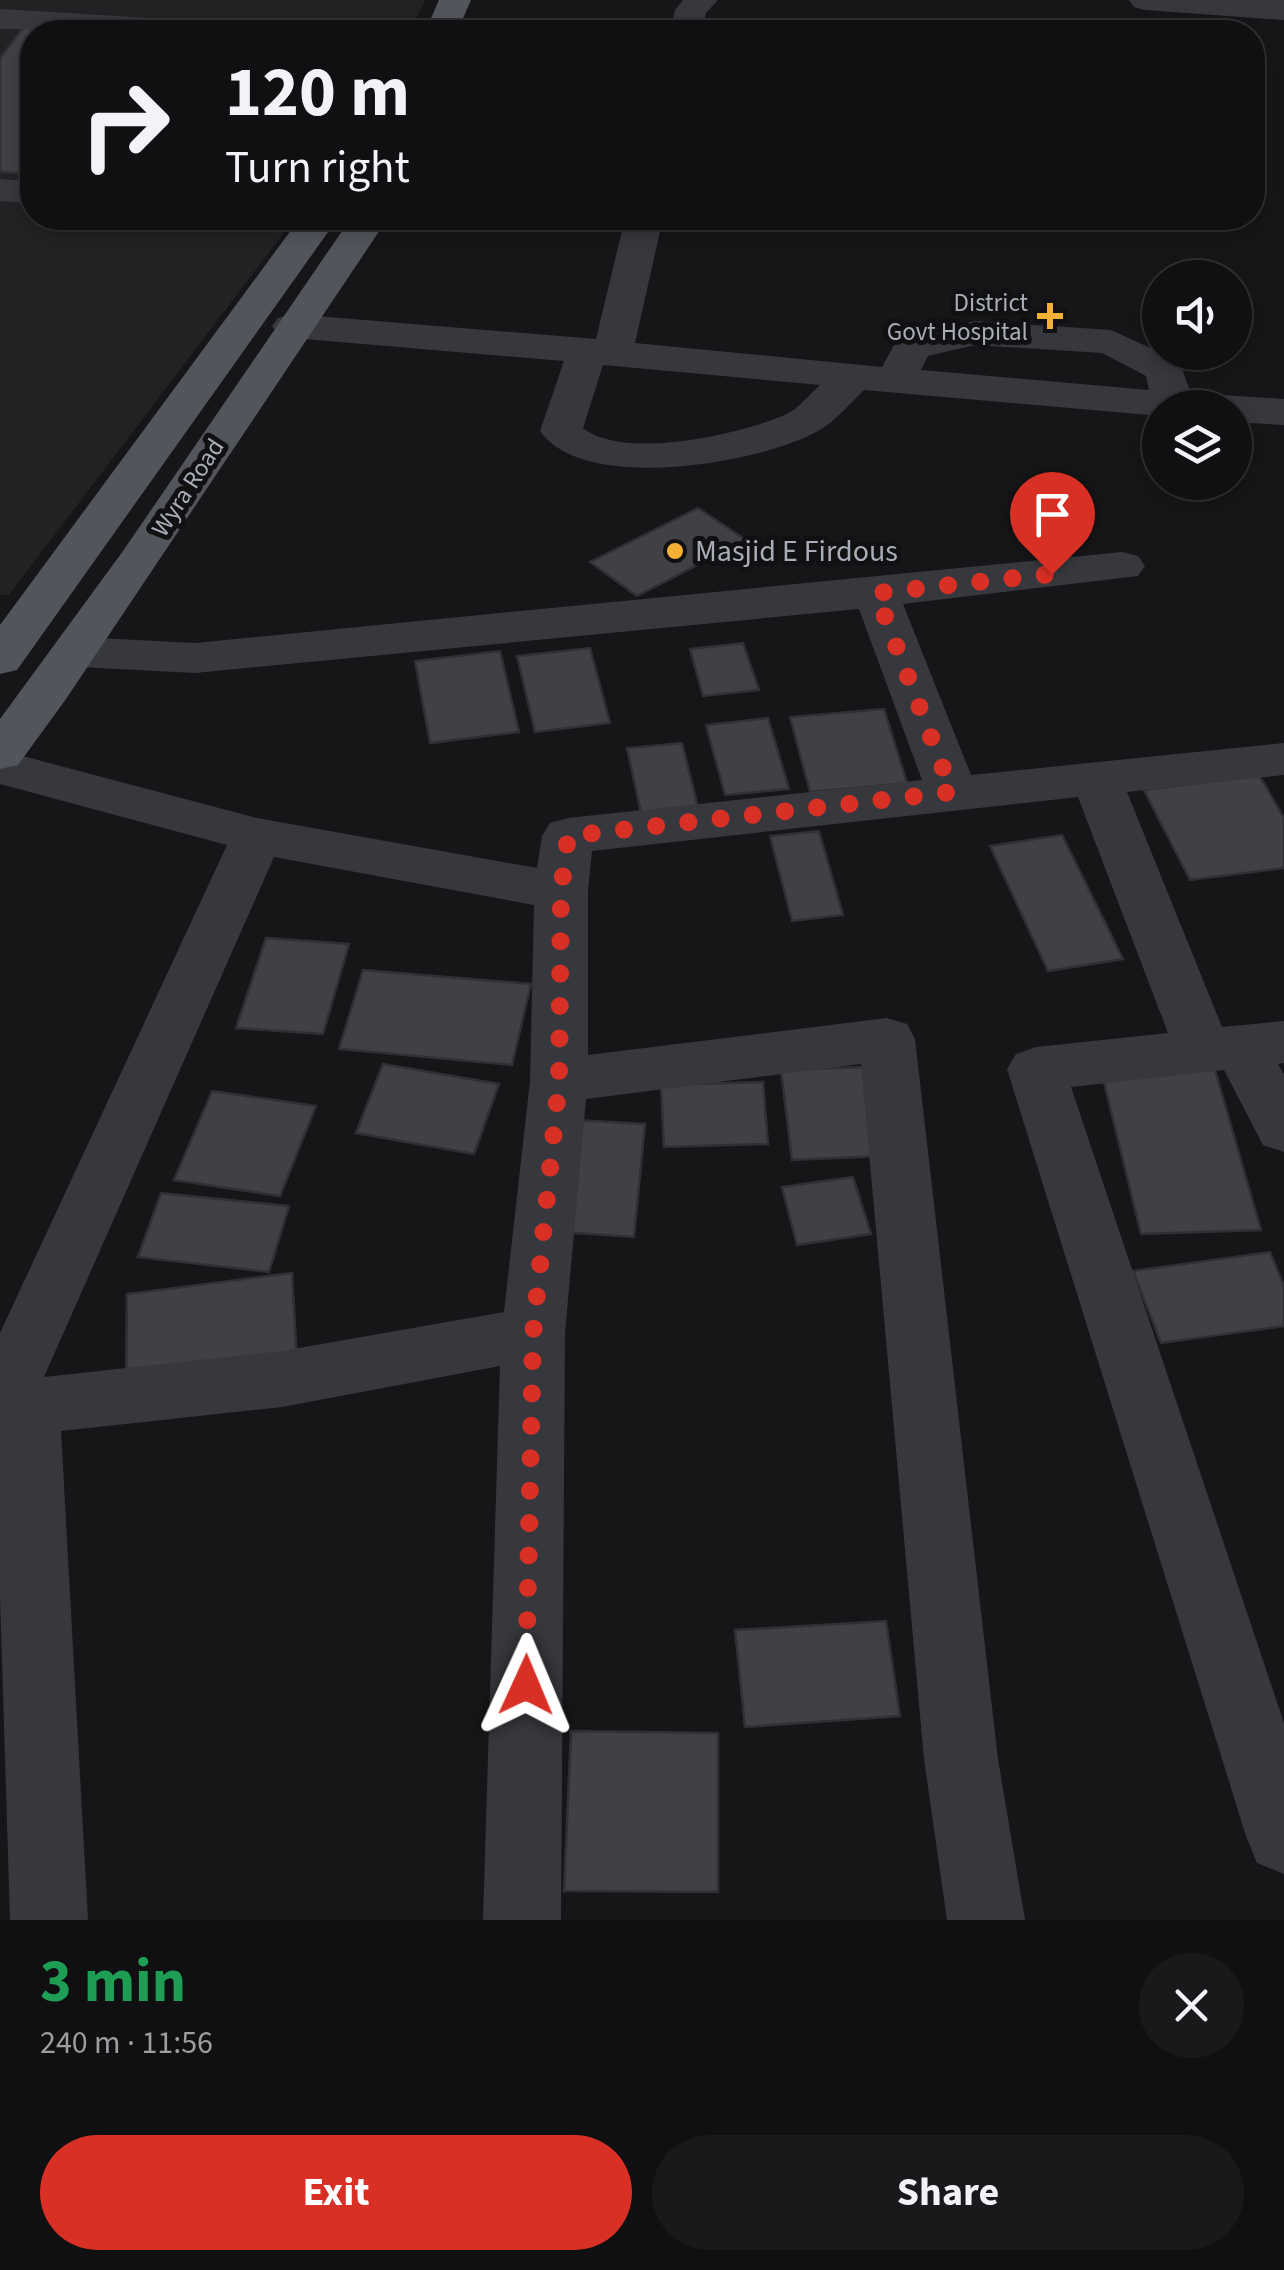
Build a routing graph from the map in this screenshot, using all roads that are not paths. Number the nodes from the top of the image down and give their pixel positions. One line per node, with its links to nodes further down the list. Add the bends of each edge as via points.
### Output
1 (702, 0): 4 (street)
2 (1145, 0): 3 (street)
3 (1284, 10)
4 (689, 20)
5 (311, 230): 17 (main road, Wyra Road)
6 (360, 230): 8 (main road, Wyra Road)
7 (640, 230): 9 (street)
8 (292, 326): 9 (street); 18 (main road, Wyra Road)
9 (600, 350): 10 (street); 10 (street, via 560,431 578,445 638,458 743,443 804,422)
10 (875, 379): 11 (street, via 912,347 975,333 1110,342 1165,370); 12 (street)
11 (1170, 390)
12 (1142, 401)
13 (1252, 409): 14 (street)
14 (1284, 412)
15 (1122, 566): 16 (street)
16 (876, 593): 18 (street, via 196,658); 23 (street)
17 (6, 644)
18 (79, 652): 19 (main road, Wyra Road)
19 (0, 754)
20 (1284, 759): 22 (street)
21 (0, 766): 24 (street)
22 (1096, 778): 23 (street); 26 (street)
23 (952, 792): 25 (street, via 568,836)
24 (256, 836): 25 (street); 30 (street)
25 (561, 891): 27 (street)
26 (1242, 1046): 28 (street); 31 (street, via 1036,1068)
27 (559, 1081): 29 (street); 34 (street, via 888,1040 961,1759)
28 (1284, 1129)
29 (533, 1334): 30 (street, via 282,1379); 33 (street)
30 (0, 1409): 32 (street, via 28,1430)
31 (1284, 1836)
32 (50, 1920)
33 (522, 1920)
34 (986, 1920)

